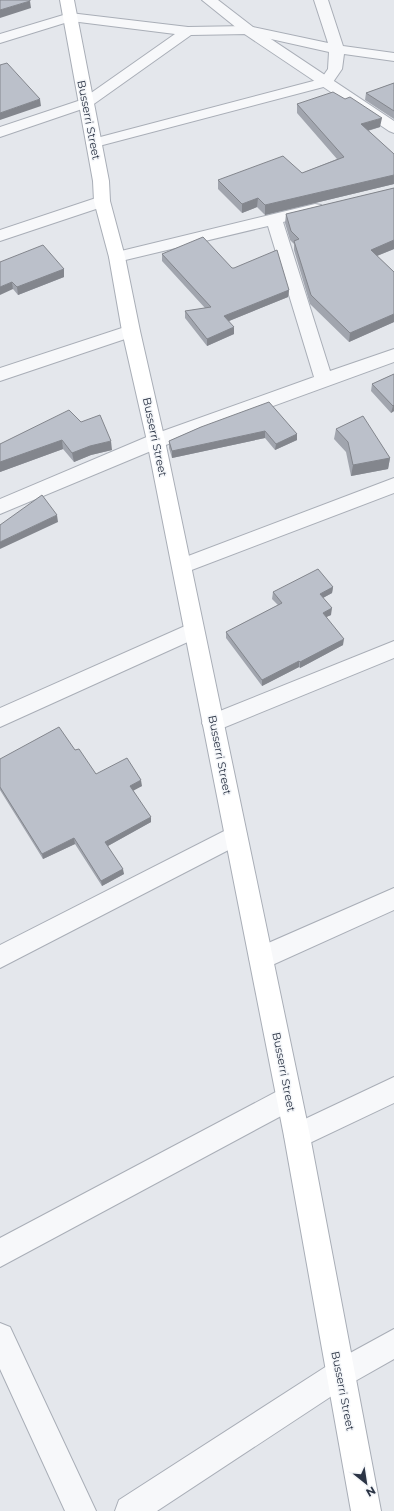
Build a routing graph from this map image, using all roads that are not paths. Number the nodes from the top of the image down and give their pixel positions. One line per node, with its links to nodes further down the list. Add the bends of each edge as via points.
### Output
1 (209, 0): 4 (street)
2 (321, 0): 7 (street)
3 (68, 8): 5 (street); 6 (street); 10 (main road, Busserri Street)
4 (248, 30): 5 (street); 7 (street); 9 (street)
5 (188, 31): 10 (street)
6 (0, 38)
7 (337, 49): 8 (street); 9 (street, via 335,69)
8 (394, 57)
9 (326, 82): 11 (street); 13 (street)
10 (86, 103): 12 (street); 13 (main road, Busserri Street)
11 (394, 128)
12 (0, 132)
13 (94, 143): 14 (main road, Busserri Street)
14 (102, 201): 17 (street); 18 (main road, Busserri Street)
15 (333, 204): 16 (street)
16 (274, 219): 18 (street); 22 (street)
17 (0, 236)
18 (117, 257): 19 (main road, Busserri Street)
19 (131, 330): 21 (street); 23 (main road, Busserri Street)
20 (394, 356): 22 (street)
21 (0, 375)
22 (324, 381): 23 (street)
23 (156, 441): 25 (street); 26 (main road, Busserri Street)
24 (394, 485): 26 (street)
25 (0, 507)
26 (182, 566): 27 (main road, Busserri Street)
27 (194, 630): 29 (street); 30 (main road, Busserri Street)
28 (394, 649): 30 (street)
29 (0, 718)
30 (213, 723): 31 (main road, Busserri Street)
31 (236, 835): 33 (street); 34 (main road, Busserri Street)
32 (394, 899): 34 (street)
33 (0, 957)
34 (261, 958): 36 (main road, Busserri Street)
35 (394, 1090): 37 (street)
36 (289, 1098): 37 (main road, Busserri Street); 38 (street)
37 (297, 1136): 41 (main road, Busserri Street)
38 (0, 1253)
39 (0, 1337): 42 (street)
40 (394, 1343): 41 (street)
41 (340, 1374): 43 (street); 44 (main road, Busserri Street)
42 (81, 1511)
43 (130, 1511)
44 (366, 1511)

